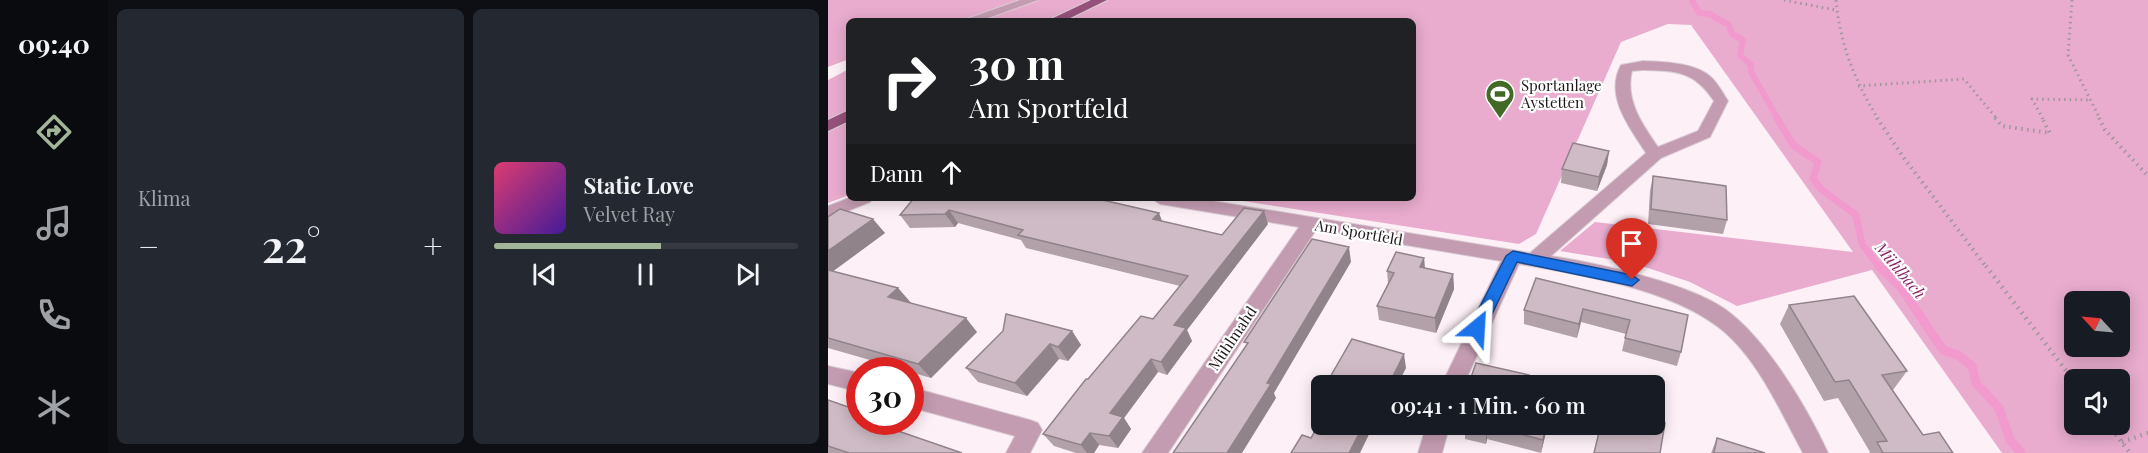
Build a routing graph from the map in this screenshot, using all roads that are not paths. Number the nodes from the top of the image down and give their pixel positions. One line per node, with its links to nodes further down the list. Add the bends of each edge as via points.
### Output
1 (1032, 0): 3 (street)
2 (1101, 0): 4 (main road)
3 (976, 18)
4 (1060, 18)
5 (846, 117): 6 (main road)
6 (828, 126)
7 (1656, 154): 7 (street, via 1704,134 1720,101 1704,77 1636,64 1626,68 1621,81 1629,117); 13 (street)
8 (857, 201): 10 (street)
9 (1178, 201): 11 (street, Am Sportfeld)
10 (828, 213)
11 (1311, 223): 12 (street, Am Sportfeld); 20 (street, Mühlmahd)
12 (1513, 256): 13 (street, Am Sportfeld); 15 (street)
13 (1534, 260): 22 (street, Am Sportfeld, via 1632,280 1711,310 1740,334 1767,367)
14 (828, 375): 16 (street)
15 (1457, 375)
16 (846, 380)
17 (924, 401): 19 (street, via 1030,430)
18 (1436, 435): 21 (street)
19 (1018, 453)
20 (1154, 453)
21 (1430, 453)
22 (1816, 453)

